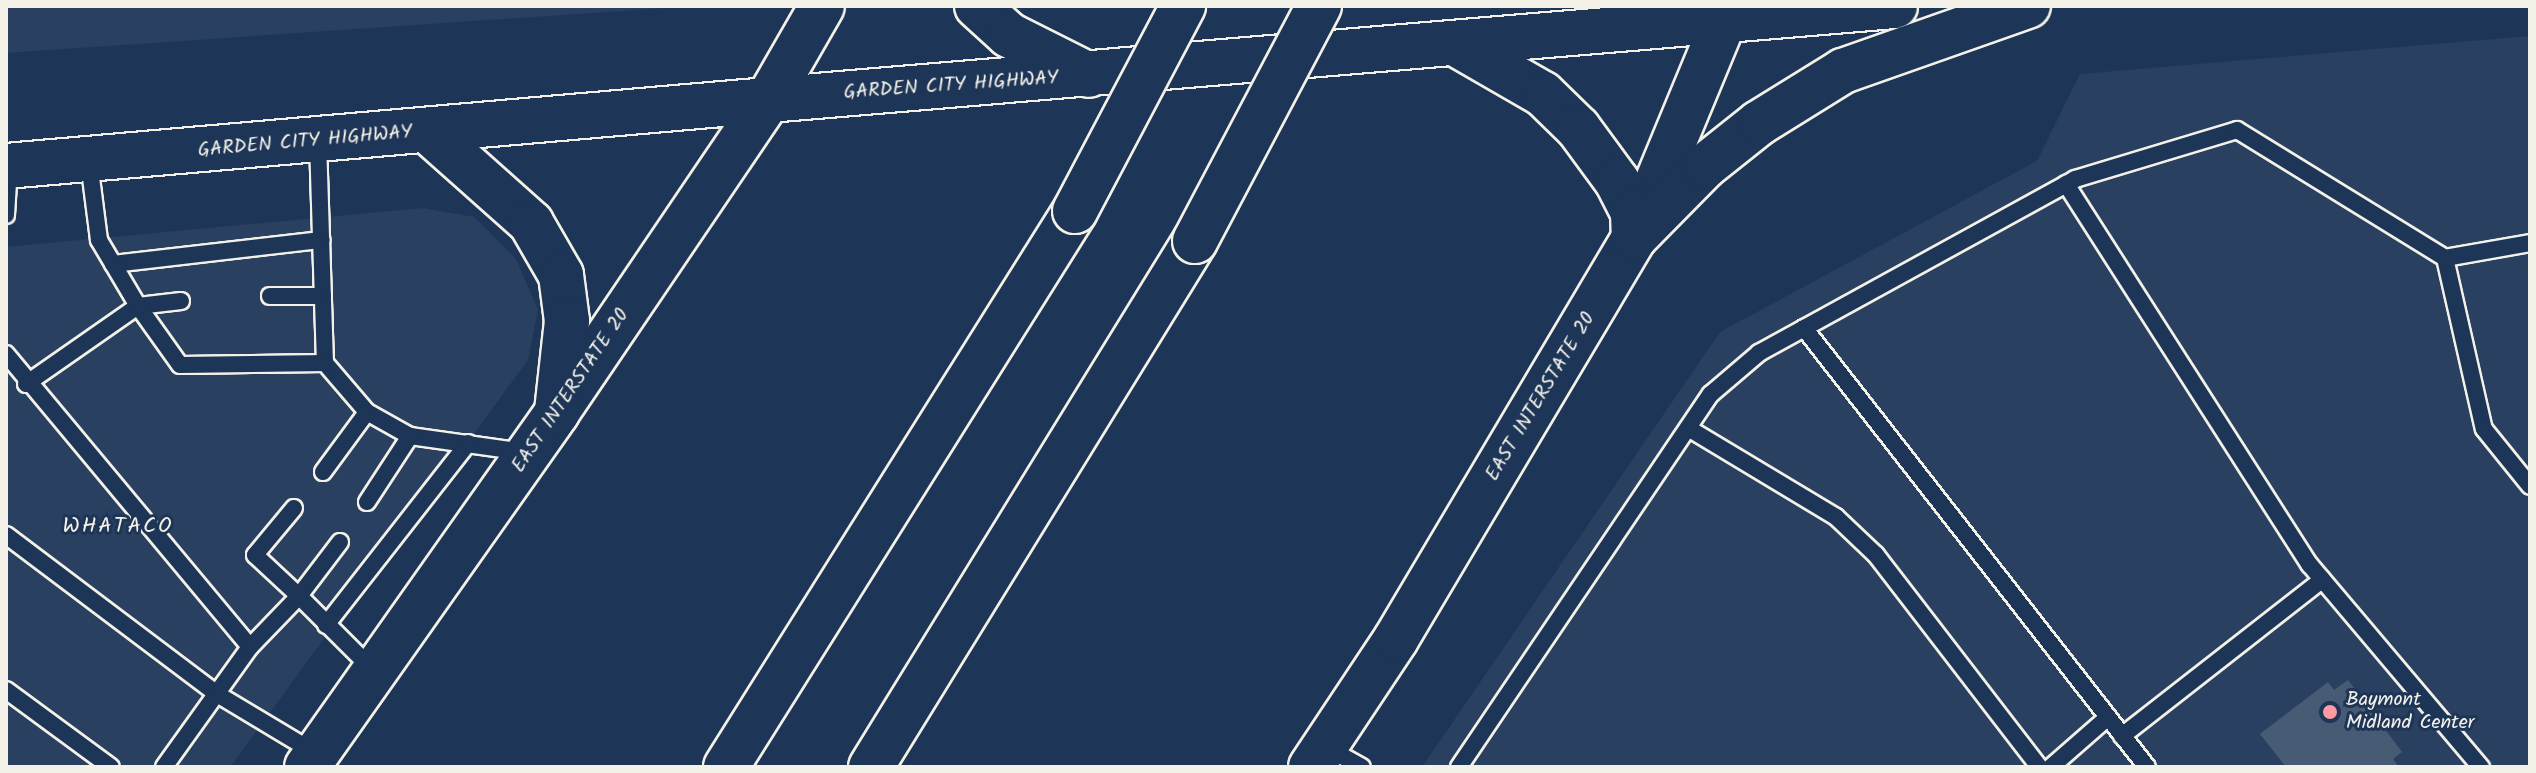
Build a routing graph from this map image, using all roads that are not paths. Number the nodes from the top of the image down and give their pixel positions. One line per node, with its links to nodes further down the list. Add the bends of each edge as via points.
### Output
1 (822, 6): 10 (main road, EAST INTERSTATE 20)
2 (977, 6): 9 (main road, via 1009,35)
3 (1183, 6): 55 (main road, bridge, via 1075,211)
4 (1319, 6): 56 (main road, bridge, via 1195,241)
5 (1895, 6): 7 (main road, GARDEN CITY HIGHWAY)
6 (2028, 6): 17 (main road, via 1843,71 1759,123 1716,157)
7 (1728, 13): 8 (main road, GARDEN CITY HIGHWAY); 17 (main road, EAST INTERSTATE 20)
8 (1456, 44): 9 (main road, GARDEN CITY HIGHWAY); 17 (main road, via 1543,94 1578,128 1633,212)
9 (1092, 76): 10 (main road, GARDEN CITY HIGHWAY)
10 (768, 100): 11 (main road, GARDEN CITY HIGHWAY); 31 (main road, EAST INTERSTATE 20)
11 (429, 132): 12 (main road, GARDEN CITY HIGHWAY); 31 (main road, via 531,223 561,275 567,321)
12 (318, 141): 13 (main road, GARDEN CITY HIGHWAY); 18 (lane)
13 (89, 160): 14 (main road, GARDEN CITY HIGHWAY); 21 (lane, via 99,240)
14 (8, 165): 16 (lane)
15 (2066, 184): 20 (lane, via 2237,130); 26 (lane); 42 (lane)
16 (6, 215)
17 (1634, 238): 52 (main road, EAST INTERSTATE 20)
18 (322, 240): 21 (lane); 23 (lane)
19 (2530, 243): 20 (lane)
20 (2445, 258): 37 (lane, via 2484,429)
21 (113, 264): 25 (lane)
22 (270, 296): 23 (lane)
23 (323, 296): 28 (lane)
24 (181, 301): 25 (lane)
25 (138, 306): 28 (lane, via 180,365); 29 (lane)
26 (1804, 328): 32 (lane, via 1759,353 1723,384); 49 (lane)
27 (6, 354): 29 (lane)
28 (325, 363): 30 (lane)
29 (26, 384): 45 (lane)
30 (367, 412): 33 (lane); 36 (lane)
31 (557, 412): 35 (main road, EAST INTERSTATE 20)
32 (1688, 428): 57 (lane); 58 (lane, via 1836,517 1876,555)
33 (410, 436): 34 (lane); 38 (lane)
34 (468, 443): 35 (lane); 44 (lane)
35 (529, 453): 46 (main road, EAST INTERSTATE 20)
36 (323, 472)
37 (2530, 486)
38 (367, 502)
39 (294, 508): 43 (lane, via 255,555)
40 (6, 535): 48 (lane)
41 (340, 542): 43 (lane)
42 (2322, 580): 50 (lane); 61 (lane)
43 (299, 596): 44 (lane); 45 (lane)
44 (326, 625): 46 (lane)
45 (250, 647): 48 (lane)
46 (375, 672): 51 (main road, EAST INTERSTATE 20)
47 (6, 690): 53 (lane)
48 (217, 694): 51 (lane); 54 (lane)
49 (2107, 718): 50 (lane); 59 (lane)
50 (2122, 736): 60 (lane)
51 (312, 760)
52 (1333, 760)
53 (111, 767)
54 (164, 767)
55 (726, 767)
56 (871, 767)
57 (1459, 767)
58 (2039, 767)
59 (2051, 767)
60 (2147, 767)
61 (2481, 767)

